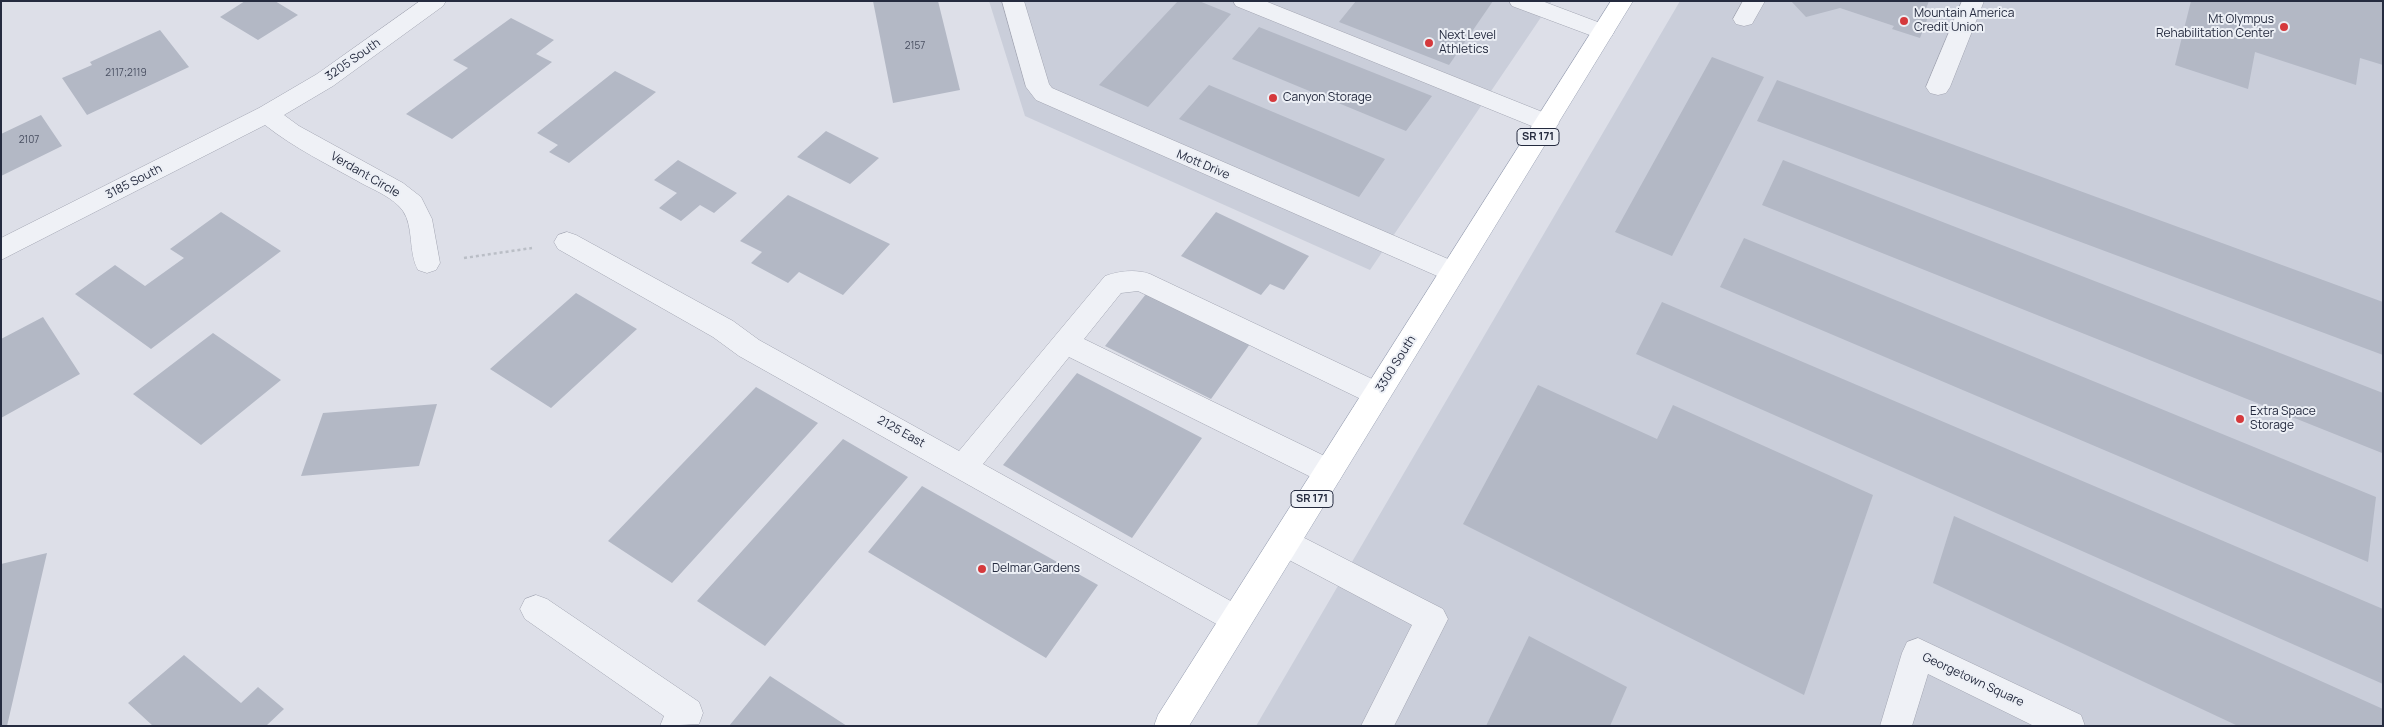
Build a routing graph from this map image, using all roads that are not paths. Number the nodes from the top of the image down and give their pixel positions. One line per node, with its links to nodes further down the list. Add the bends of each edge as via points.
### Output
1 (435, 1): 9 (street, 3205 South, via 325,80)
2 (1013, 1): 14 (street, Mott Drive, via 1038,87 1056,102)
3 (1244, 1): 10 (street)
4 (1520, 1): 7 (street)
5 (1622, 1): 7 (main road, 3300 South / SR 171)
6 (1973, 1): 8 (street)
7 (1603, 32): 10 (main road, 3300 South / SR 171)
8 (1938, 87)
9 (267, 114): 12 (street, 3185 South); 13 (street, Verdant Circle, via 290,132 394,190 412,204 419,219)
10 (1547, 122): 14 (main road, 3300 South / SR 171)
11 (567, 242): 17 (street, 2125 East)
12 (1, 250)
13 (427, 263)
14 (1453, 272): 16 (main road, 3300 South / SR 171)
15 (1066, 343): 16 (street, via 1114,283 1141,281); 17 (street); 18 (street)
16 (1377, 394): 18 (main road, 3300 South / SR 171)
17 (963, 467): 21 (street, 2125 East)
18 (1328, 472): 19 (main road, 3300 South / SR 171)
19 (1285, 542): 21 (main road, 3300 South / SR 171); 24 (street, via 1432,619)
20 (536, 609): 22 (street, via 687,713)
21 (1236, 620): 23 (main road, 3300 South / SR 171)
22 (676, 726)
23 (1170, 726)
24 (1377, 726)
25 (1896, 726): 26 (street, Georgetown Square, via 1918,653)
26 (2069, 726)

